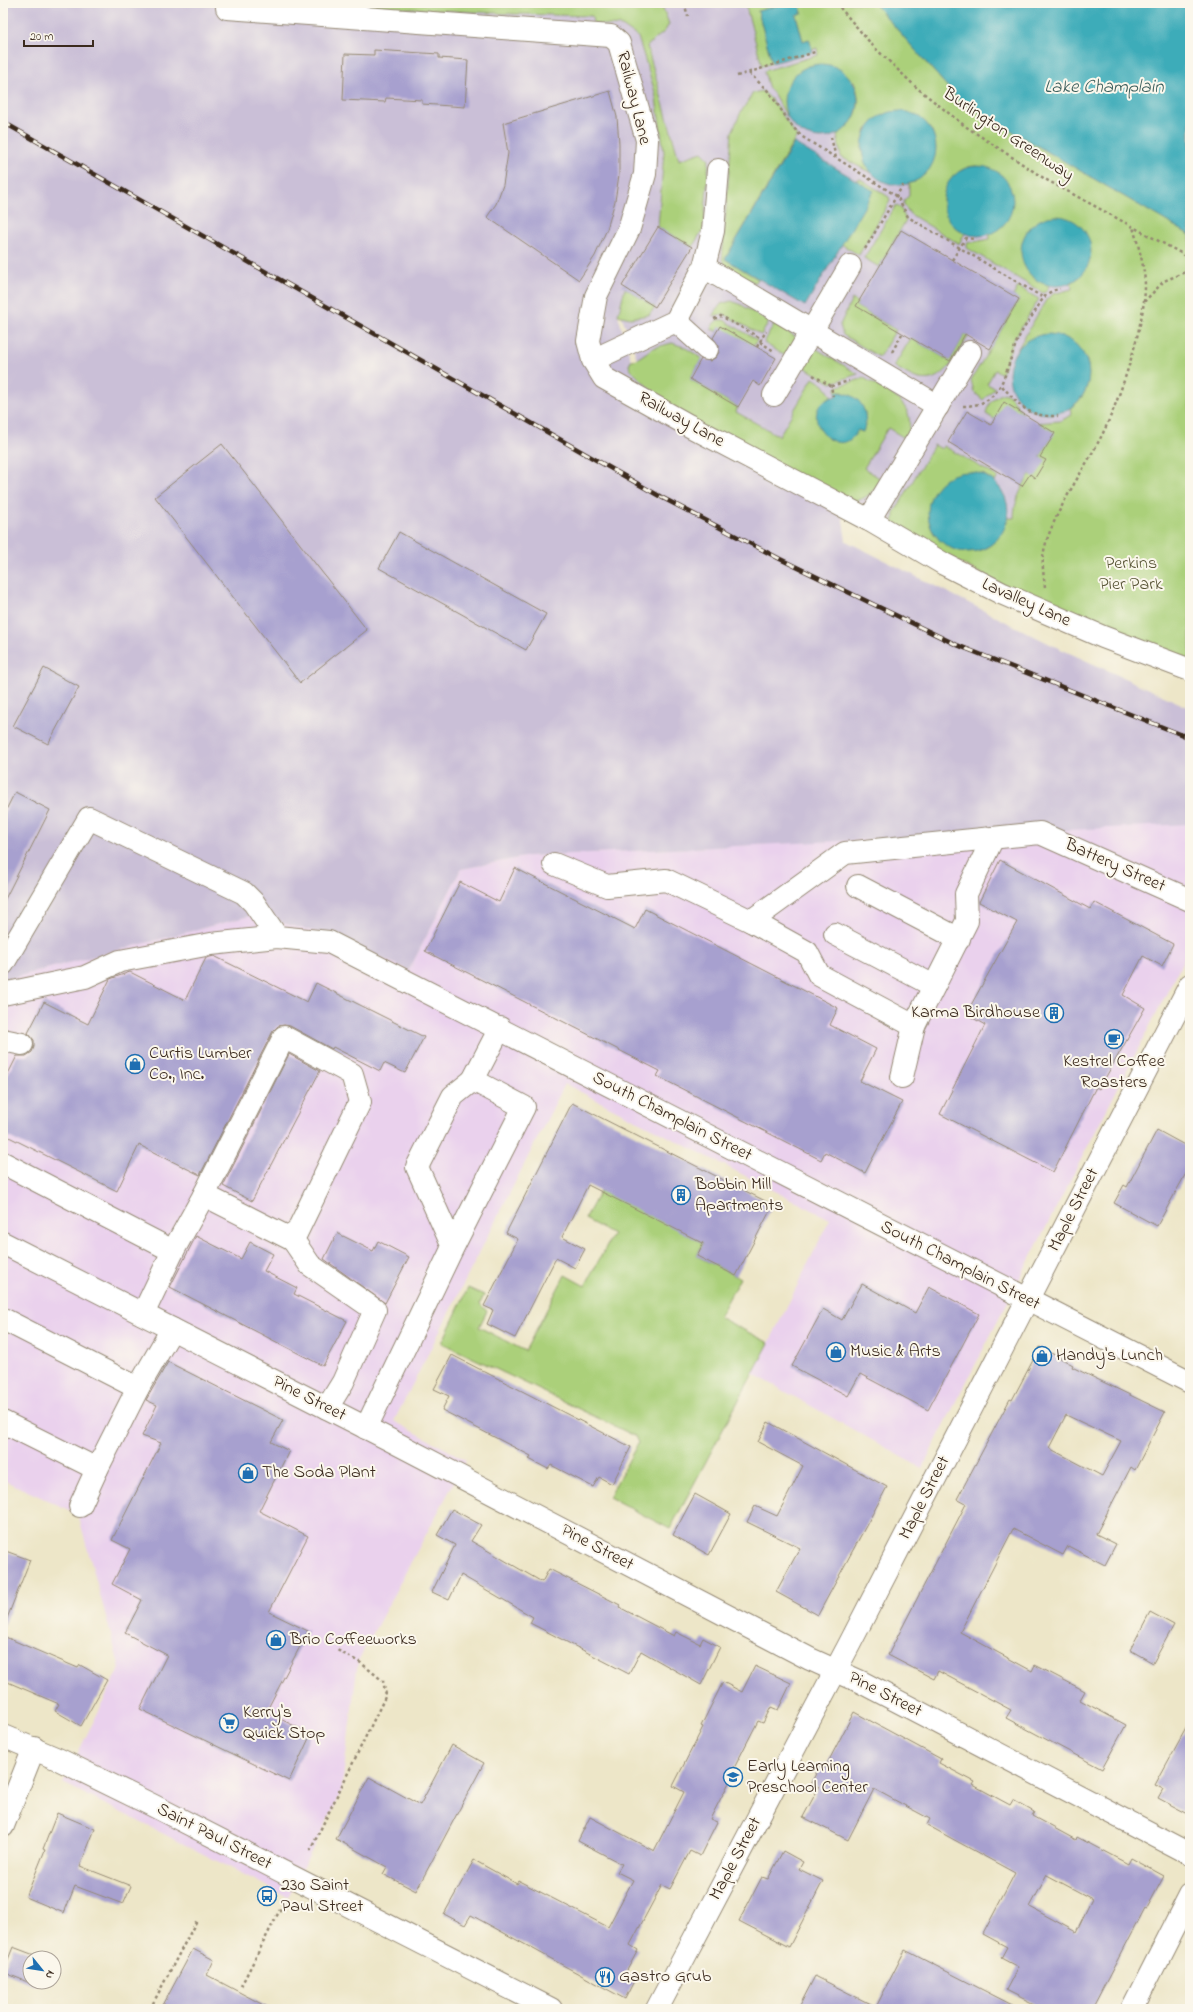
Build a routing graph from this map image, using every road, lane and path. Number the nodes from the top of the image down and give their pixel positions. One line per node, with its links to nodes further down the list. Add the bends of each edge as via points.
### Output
1 (684, 3): 6 (path)
2 (716, 3): 4 (path)
3 (836, 3): 15 (path, Burlington Greenway, via 873,46 917,88 965,126 1045,179)
4 (717, 7)
5 (227, 8): 32 (street, Railway Lane, via 611,36 619,43 647,140 645,174 629,229 596,296 588,340)
6 (688, 16)
7 (815, 52): 8 (path)
8 (749, 73): 9 (path); 11 (path, via 769,92 801,136)
9 (737, 76)
10 (831, 136): 11 (path)
11 (836, 158): 14 (path)
12 (718, 170): 21 (street, via 713,231)
13 (903, 185): 14 (path)
14 (897, 196): 17 (path, via 908,217); 20 (path, via 861,256)
15 (1133, 226): 18 (path, Burlington Greenway); 25 (path, via 1145,286)
16 (976, 238): 17 (path, via 966,238)
17 (960, 248): 19 (path); 24 (path)
18 (1190, 258)
19 (952, 260)
20 (850, 266): 28 (street)
21 (704, 268): 27 (street); 28 (street)
22 (1190, 270): 25 (path, via 1164,282)
23 (1060, 289): 24 (path, via 1051,290)
24 (1044, 298): 34 (path, via 1016,343)
25 (1143, 302): 40 (path, via 1142,316 1116,402 1101,436 1049,532 1043,556 1043,574)
26 (714, 319): 29 (path, via 722,316)
27 (676, 321): 30 (street); 32 (street)
28 (812, 331): 35 (street); 37 (street)
29 (762, 339)
30 (707, 350)
31 (970, 352): 37 (street)
32 (593, 360): 39 (street, Railway Lane, via 604,378)
33 (831, 386): 36 (path)
34 (1002, 386): 37 (path, via 986,402 970,406); 38 (path, via 1031,413)
35 (774, 395)
36 (833, 396)
37 (938, 406): 39 (street)
38 (1058, 416)
39 (869, 520): 40 (street, Lavalley Lane, via 944,564)
40 (1053, 616): 41 (street, Lavalley Lane)
41 (1190, 670)
42 (993, 838): 45 (street, Battery Street, via 1040,833); 46 (street, via 845,854); 49 (street, via 966,894 967,921)
43 (554, 864): 46 (street, via 606,886 666,880)
44 (858, 886): 49 (street)
45 (1190, 900)
46 (751, 921): 54 (street, via 807,952 819,974)
47 (835, 934): 52 (street)
48 (277, 937): 50 (street, via 244,893 89,818); 53 (street, South Champlain Street, via 211,944 120,961 85,977); 55 (street, South Champlain Street, via 329,942)
49 (959, 939): 52 (street)
50 (3, 964)
51 (1190, 985): 64 (street, Maple Street)
52 (934, 986): 54 (street)
53 (3, 994)
54 (914, 1026): 56 (street)
55 (500, 1028): 57 (street); 64 (street, South Champlain Street)
56 (902, 1077)
57 (473, 1080): 62 (street, via 453,1096 417,1167); 62 (street, via 524,1107)
58 (3, 1163): 63 (street)
59 (204, 1195): 60 (street); 60 (street, via 284,1037 352,1074 360,1102); 63 (street)
60 (293, 1240): 70 (street, via 310,1265 374,1310 343,1382)
61 (3, 1243): 65 (street, Pine Street)
62 (453, 1247): 72 (street)
63 (173, 1251): 65 (street)
64 (1028, 1300): 68 (street, South Champlain Street); 76 (street, Maple Street)
65 (143, 1314): 67 (street, Pine Street)
66 (3, 1319): 69 (street)
67 (172, 1329): 69 (street); 70 (street, Pine Street)
68 (1190, 1382)
69 (138, 1388): 73 (street)
70 (327, 1408): 72 (street, Pine Street)
71 (3, 1422): 73 (street)
72 (366, 1428): 76 (street, Pine Street)
73 (97, 1470): 74 (street)
74 (80, 1506)
75 (337, 1650): 80 (path, via 361,1663 383,1681 386,1695)
76 (836, 1671): 81 (street, Pine Street); 88 (street, Maple Street)
77 (3, 1736): 78 (street, Saint Paul Street)
78 (34, 1748): 79 (street); 87 (street, Saint Paul Street)
79 (3, 1826)
80 (310, 1851)
81 (1190, 1854)
82 (287, 1895): 85 (path)
83 (1190, 1895): 89 (street)
84 (197, 1920): 86 (path)
85 (241, 1986)
86 (150, 2009)
87 (551, 2009)
88 (657, 2009)
89 (1132, 2009)

